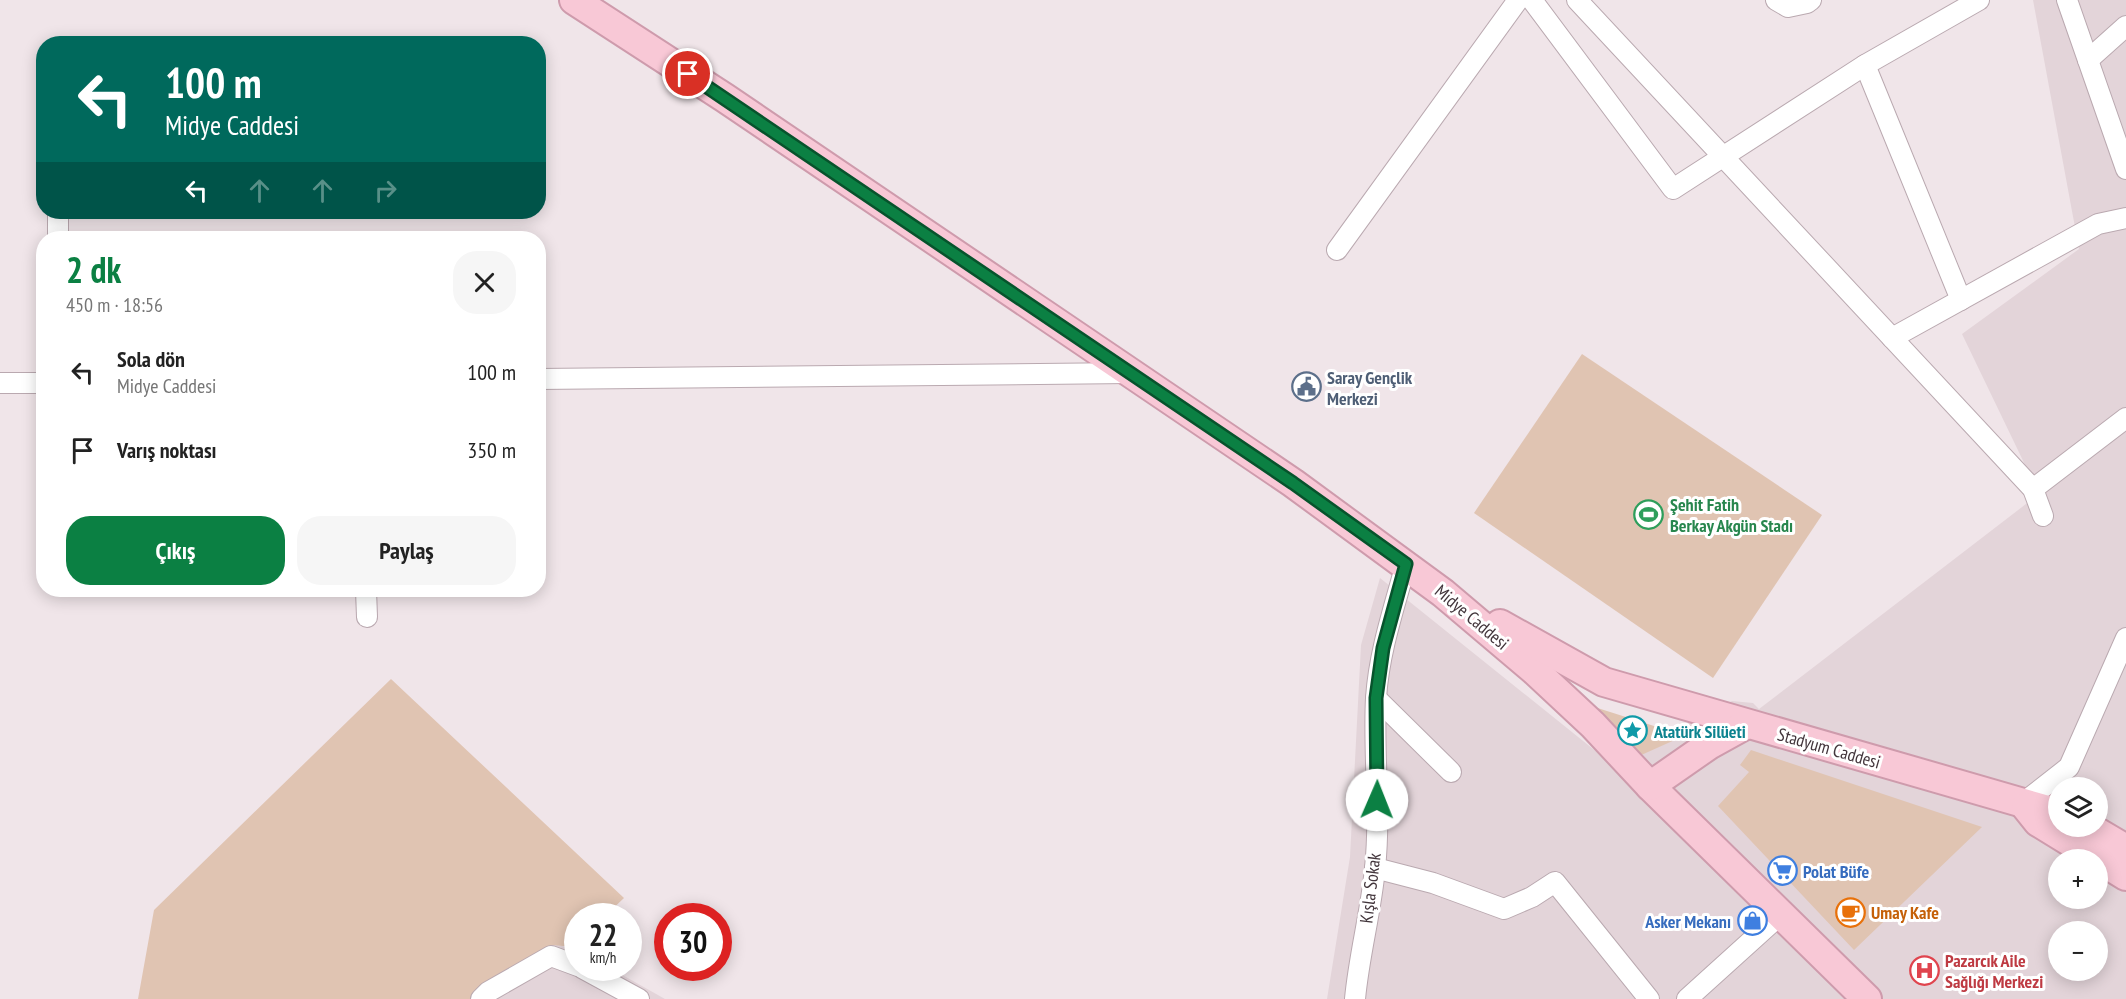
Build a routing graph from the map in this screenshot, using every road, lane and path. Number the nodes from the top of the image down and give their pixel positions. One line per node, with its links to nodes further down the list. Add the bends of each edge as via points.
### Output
1 (574, 0): 18 (main road, Midye Caddesi)
2 (1518, 0): 15 (street)
3 (1532, 0): 12 (street, via 1673,189)
4 (1577, 0): 12 (street)
5 (1776, 0): 6 (street, via 1788,7)
6 (1811, 0)
7 (1979, 0): 11 (street)
8 (2067, 0): 10 (street)
9 (2126, 26): 10 (street)
10 (2088, 60): 13 (street)
11 (1865, 65): 12 (street); 16 (street)
12 (1723, 156): 17 (street)
13 (2126, 169)
14 (2126, 218): 16 (street, via 2098,225)
15 (1337, 250)
16 (1961, 300): 17 (street)
17 (1892, 338): 23 (street)
18 (1130, 373): 19 (street); 25 (main road, Midye Caddesi)
19 (546, 379)
20 (0, 383): 21 (street)
21 (36, 383)
22 (2126, 418): 23 (street)
23 (2032, 489): 24 (street)
24 (2043, 516)
25 (1406, 564): 26 (main road, Midye Caddesi); 30 (street, Kışla Sokak, via 1383,648)
26 (1443, 592): 31 (main road, Stadyum Caddesi, via 1604,682); 33 (main road, Midye Caddesi, via 1543,678)
27 (367, 597): 28 (street)
28 (368, 617)
29 (2126, 638): 34 (street, via 2069,767)
30 (1376, 698): 32 (street); 38 (street, Kışla Sokak)
31 (1747, 724): 33 (main road); 34 (main road, Stadyum Caddesi)
32 (1451, 772)
33 (1650, 786): 40 (main road, Midye Caddesi)
34 (2023, 802): 35 (main road, Stadyum Caddesi); 39 (main road, via 2038,822)
35 (2048, 810)
36 (2106, 837): 37 (main road)
37 (2126, 849)
38 (1375, 868): 45 (street, Kışla Sokak); 46 (street, via 1504,909 1555,882)
39 (2126, 876)
40 (1781, 914): 47 (street); 48 (main road, Midye Caddesi)
41 (564, 961): 43 (street, via 551,956)
42 (606, 981): 44 (street)
43 (481, 999)
44 (639, 999)
45 (1355, 999)
46 (1649, 999)
47 (1687, 999)
48 (1867, 999)

